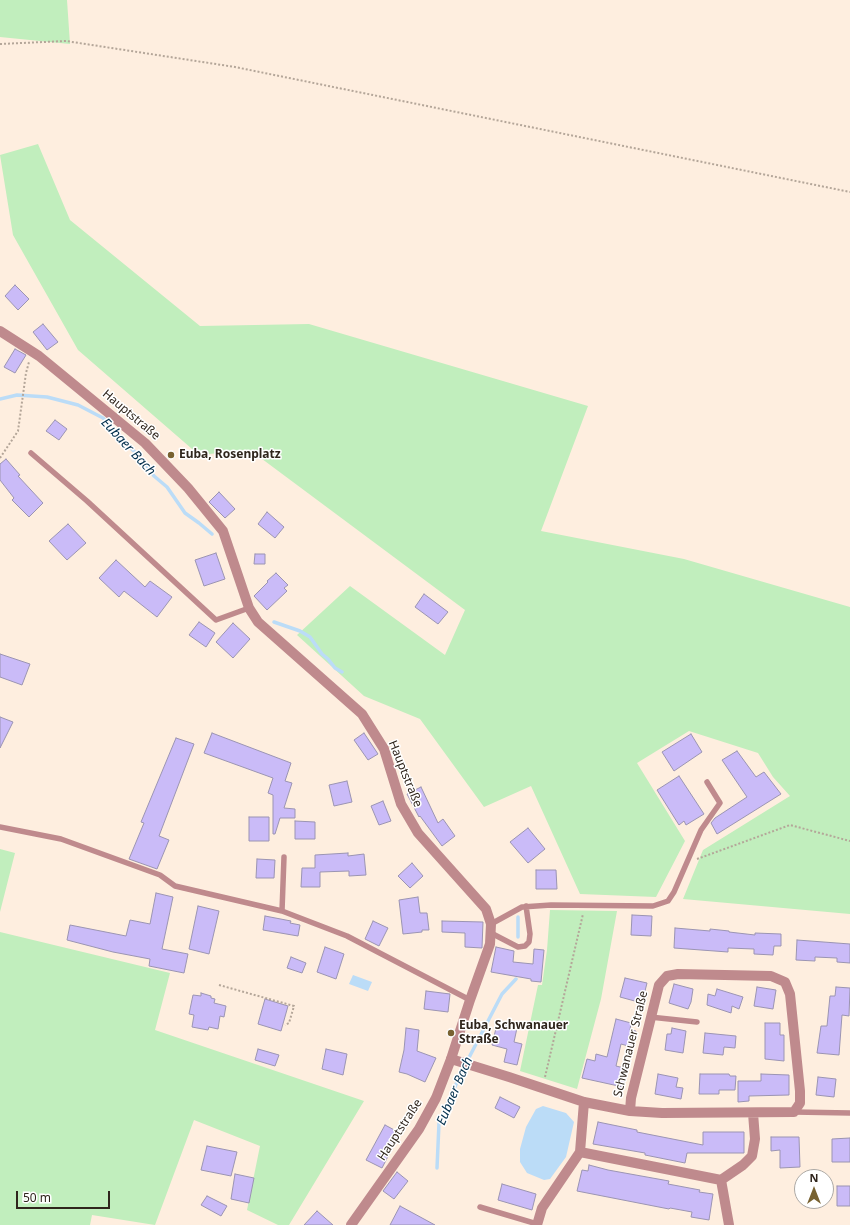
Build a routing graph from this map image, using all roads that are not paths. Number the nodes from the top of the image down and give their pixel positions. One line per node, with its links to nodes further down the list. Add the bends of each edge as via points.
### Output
1 (0, 331): 3 (street, Hauptstraße, via 33,352 145,443 188,488 223,531)
2 (31, 453): 3 (lane, via 216,620)
3 (249, 608): 9 (street, Hauptstraße, via 258,622 362,714 384,749 401,804 418,833 486,909)
4 (707, 782): 7 (lane, via 720,803 700,830 668,901 653,906)
5 (0, 827): 8 (lane, via 61,840 160,875 175,886)
6 (284, 857): 8 (lane)
7 (526, 906): 9 (lane); 9 (lane, via 530,934 529,942 525,946 518,947)
8 (282, 911): 10 (lane, via 347,936)
9 (491, 929): 10 (street, Hauptstraße, via 490,944)
10 (470, 1000): 13 (street, Hauptstraße)
11 (650, 1016): 12 (lane); 15 (street, Schwanauer Straße); 16 (street, Schwanauer Straße, via 659,985 667,976 771,976 785,982 790,994 800,1091 800,1103)
12 (697, 1022)
13 (454, 1060): 14 (street, Schwanauer Straße); 22 (street, Hauptstraße, via 419,1129)
14 (584, 1102): 15 (street, Schwanauer Straße); 19 (street)
15 (630, 1111): 17 (street, Schwanauer Straße, via 662,1114)
16 (794, 1112): 17 (street, Schwanauer Straße); 18 (lane, Schwanauer Straße)
17 (754, 1113): 20 (street, via 755,1139 752,1156)
18 (850, 1113)
19 (580, 1152): 20 (street); 23 (street, via 542,1208)
20 (721, 1180): 24 (street)
21 (480, 1207): 23 (lane)
22 (351, 1225)
23 (537, 1225)
24 (729, 1225)

